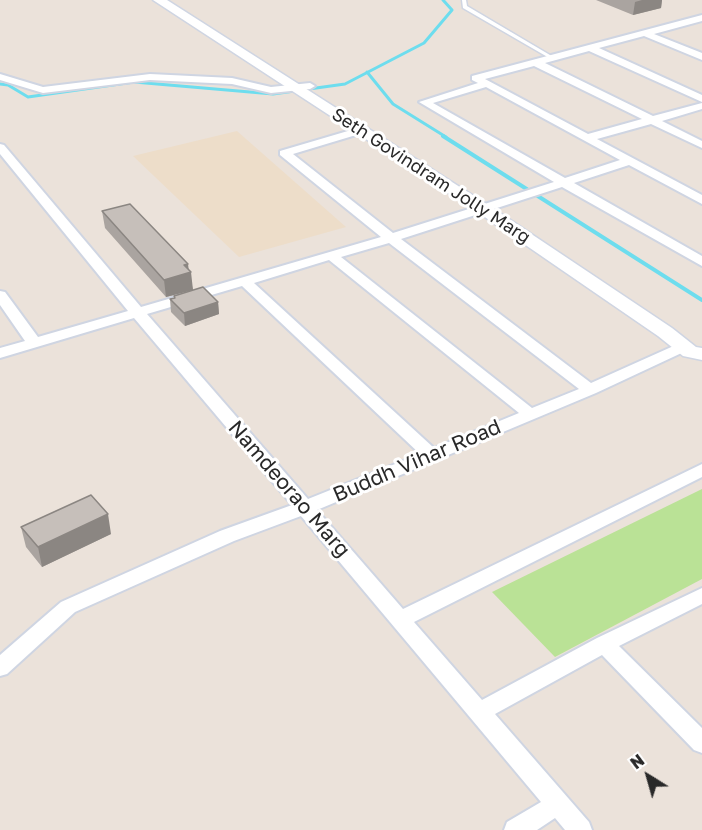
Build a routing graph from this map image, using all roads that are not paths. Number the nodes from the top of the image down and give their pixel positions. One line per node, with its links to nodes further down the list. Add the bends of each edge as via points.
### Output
1 (159, 0): 12 (street, Seth Govindram Jolly Marg)
2 (178, 0): 12 (street)
3 (464, 0): 8 (lane, via 465,7)
4 (699, 20): 5 (street)
5 (645, 33): 6 (street); 7 (street)
6 (590, 48): 8 (street); 13 (street)
7 (702, 57)
8 (554, 58): 9 (street)
9 (535, 62): 11 (street, via 476,78); 15 (street)
10 (0, 77): 12 (street, via 43,90 150,77 232,81 271,90)
11 (486, 84): 17 (street); 21 (street, via 424,102)
12 (311, 92): 16 (street, Seth Govindram Jolly Marg); 25 (street)
13 (702, 99)
14 (702, 106): 15 (street)
15 (649, 121): 17 (street); 18 (street)
16 (362, 130): 25 (street, Seth Govindram Jolly Marg); 26 (street, via 284,153)
17 (587, 138): 20 (street)
18 (702, 145)
19 (0, 147): 31 (street, Namdeorao Marg)
20 (630, 161): 21 (street); 23 (street)
21 (557, 184): 25 (street); 28 (street)
22 (702, 188): 23 (street)
23 (688, 192): 24 (street)
24 (702, 200)
25 (489, 205): 26 (street); 33 (street, Seth Govindram Jolly Marg, via 665,332)
26 (391, 238): 27 (street); 35 (street)
27 (332, 256): 29 (street); 36 (street)
28 (702, 262)
29 (244, 281): 31 (street); 37 (street)
30 (0, 296): 32 (street)
31 (137, 312): 32 (street); 39 (street, Namdeorao Marg)
32 (34, 343): 34 (street)
33 (697, 347): 35 (street, Buddh Vihar Road)
34 (0, 353)
35 (590, 390): 36 (street, Buddh Vihar Road)
36 (530, 414): 37 (street, Buddh Vihar Road)
37 (432, 455): 39 (street, Buddh Vihar Road)
38 (702, 470): 41 (street)
39 (306, 507): 41 (street, Namdeorao Marg); 43 (street, Buddh Vihar Road, via 227,536 68,607)
40 (702, 595): 42 (street)
41 (401, 619): 44 (street, Namdeorao Marg)
42 (604, 644): 44 (street); 45 (street)
43 (0, 668)
44 (480, 712): 46 (street, Namdeorao Marg)
45 (702, 742)
46 (558, 804): 47 (street); 48 (street, Namdeorao Marg)
47 (516, 830)
48 (580, 830)

